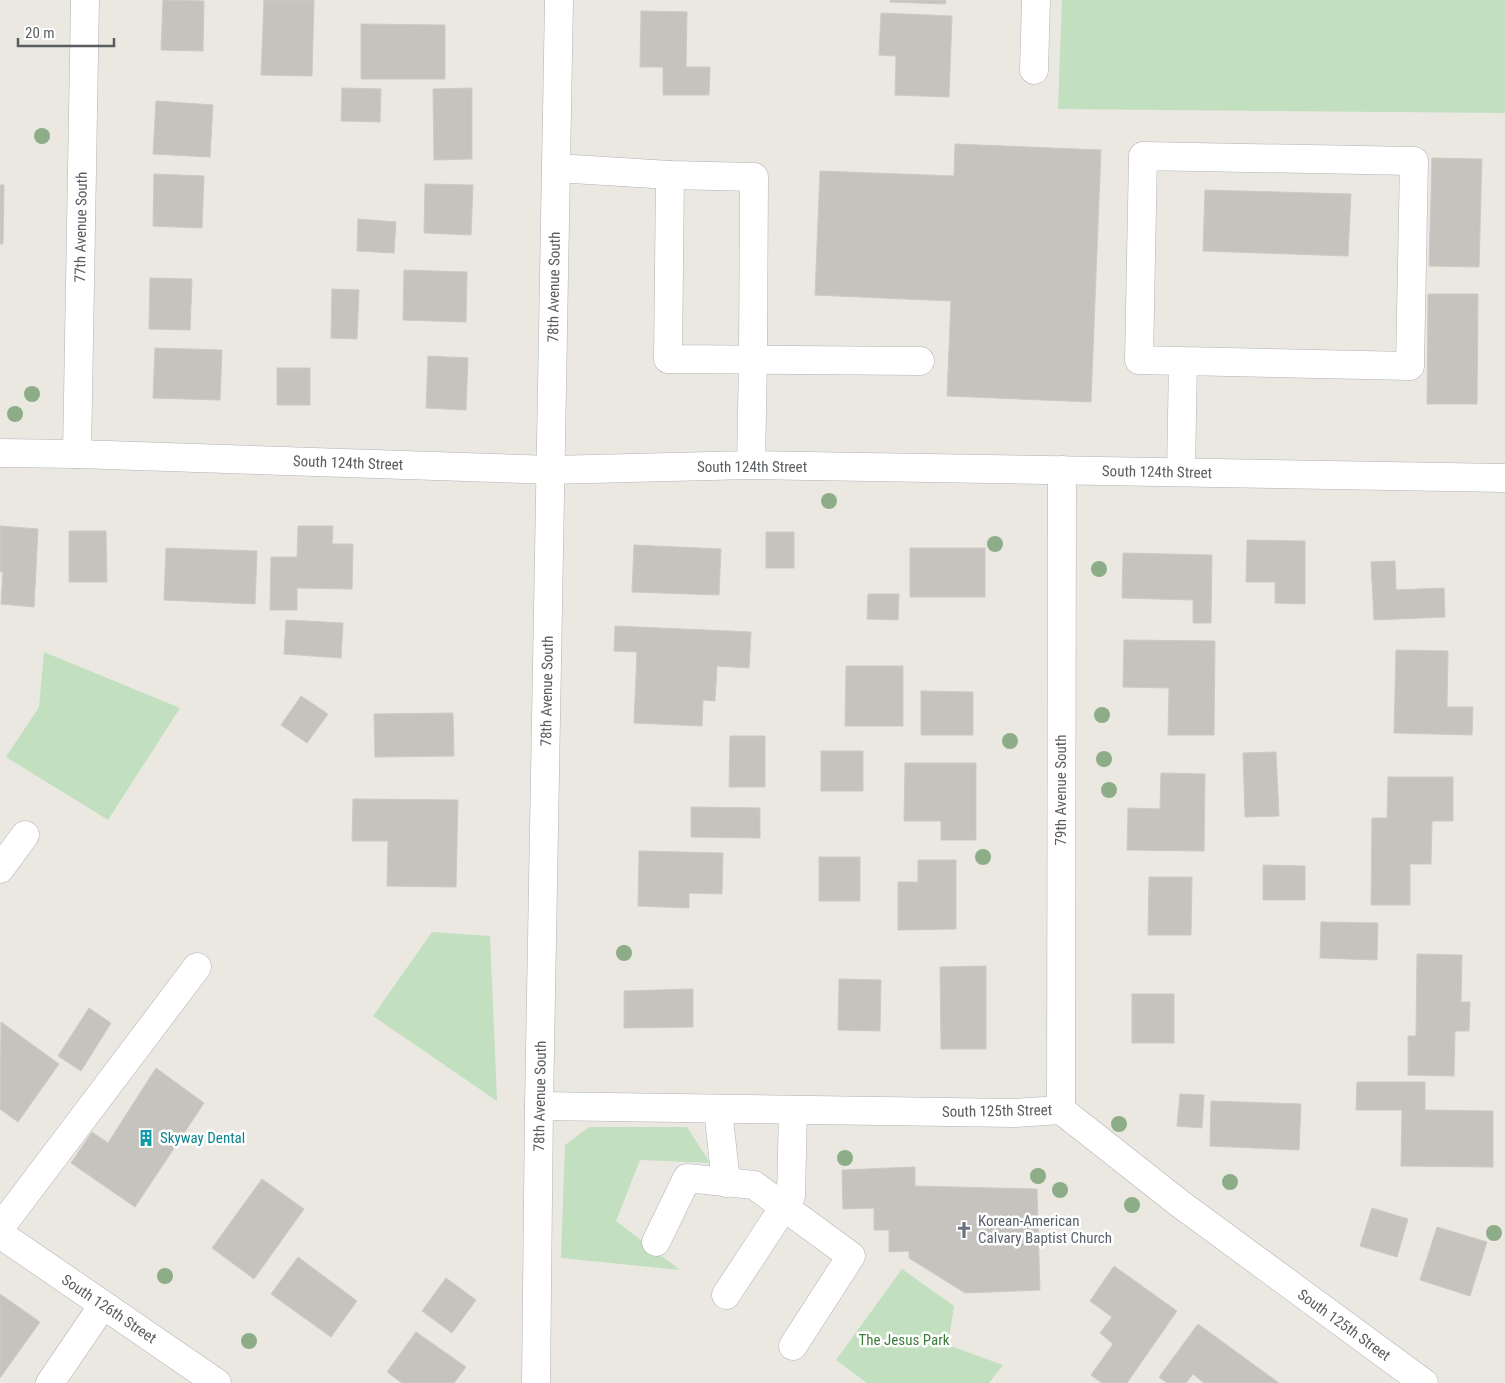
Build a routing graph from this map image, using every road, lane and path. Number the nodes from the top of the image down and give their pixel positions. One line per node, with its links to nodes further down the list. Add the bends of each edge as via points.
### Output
1 (85, 0): 11 (street, 77th Avenue South)
2 (559, 0): 5 (street, 78th Avenue South)
3 (1036, 0): 4 (street)
4 (1034, 70)
5 (556, 168): 6 (street); 13 (street, 78th Avenue South)
6 (670, 175): 7 (street, via 754,177); 7 (street, via 668,359)
7 (753, 359): 8 (street); 12 (street)
8 (920, 361)
9 (1184, 361): 9 (street, via 1139,360 1143,156 1414,161 1410,366); 15 (street)
10 (0, 453): 11 (street, South 124th Street)
11 (77, 454): 13 (street, South 124th Street)
12 (751, 465): 13 (street, South 124th Street); 14 (street, South 124th Street)
13 (551, 470): 20 (street, 78th Avenue South)
14 (1062, 470): 15 (street, South 124th Street); 23 (street, 79th Avenue South)
15 (1181, 472): 16 (street, South 124th Street)
16 (1505, 478)
17 (25, 835): 18 (street)
18 (0, 869)
19 (197, 967): 26 (street)
20 (539, 1106): 21 (street, South 125th Street); 34 (street, 78th Avenue South)
21 (718, 1109): 22 (street, South 125th Street); 24 (street)
22 (793, 1110): 23 (street, South 125th Street, via 1014,1113); 25 (street, via 791,1196)
23 (1061, 1110): 35 (street, South 125th Street, via 1179,1204)
24 (726, 1183): 25 (street, via 754,1185); 28 (street, via 686,1178)
25 (785, 1208): 29 (street); 31 (street, via 852,1256)
26 (0, 1228)
27 (0, 1234): 30 (street, South 126th Street)
28 (656, 1242)
29 (726, 1295)
30 (103, 1305): 32 (street); 33 (street, South 126th Street)
31 (793, 1346)
32 (50, 1383)
33 (217, 1383)
34 (536, 1383)
35 (1424, 1383)

